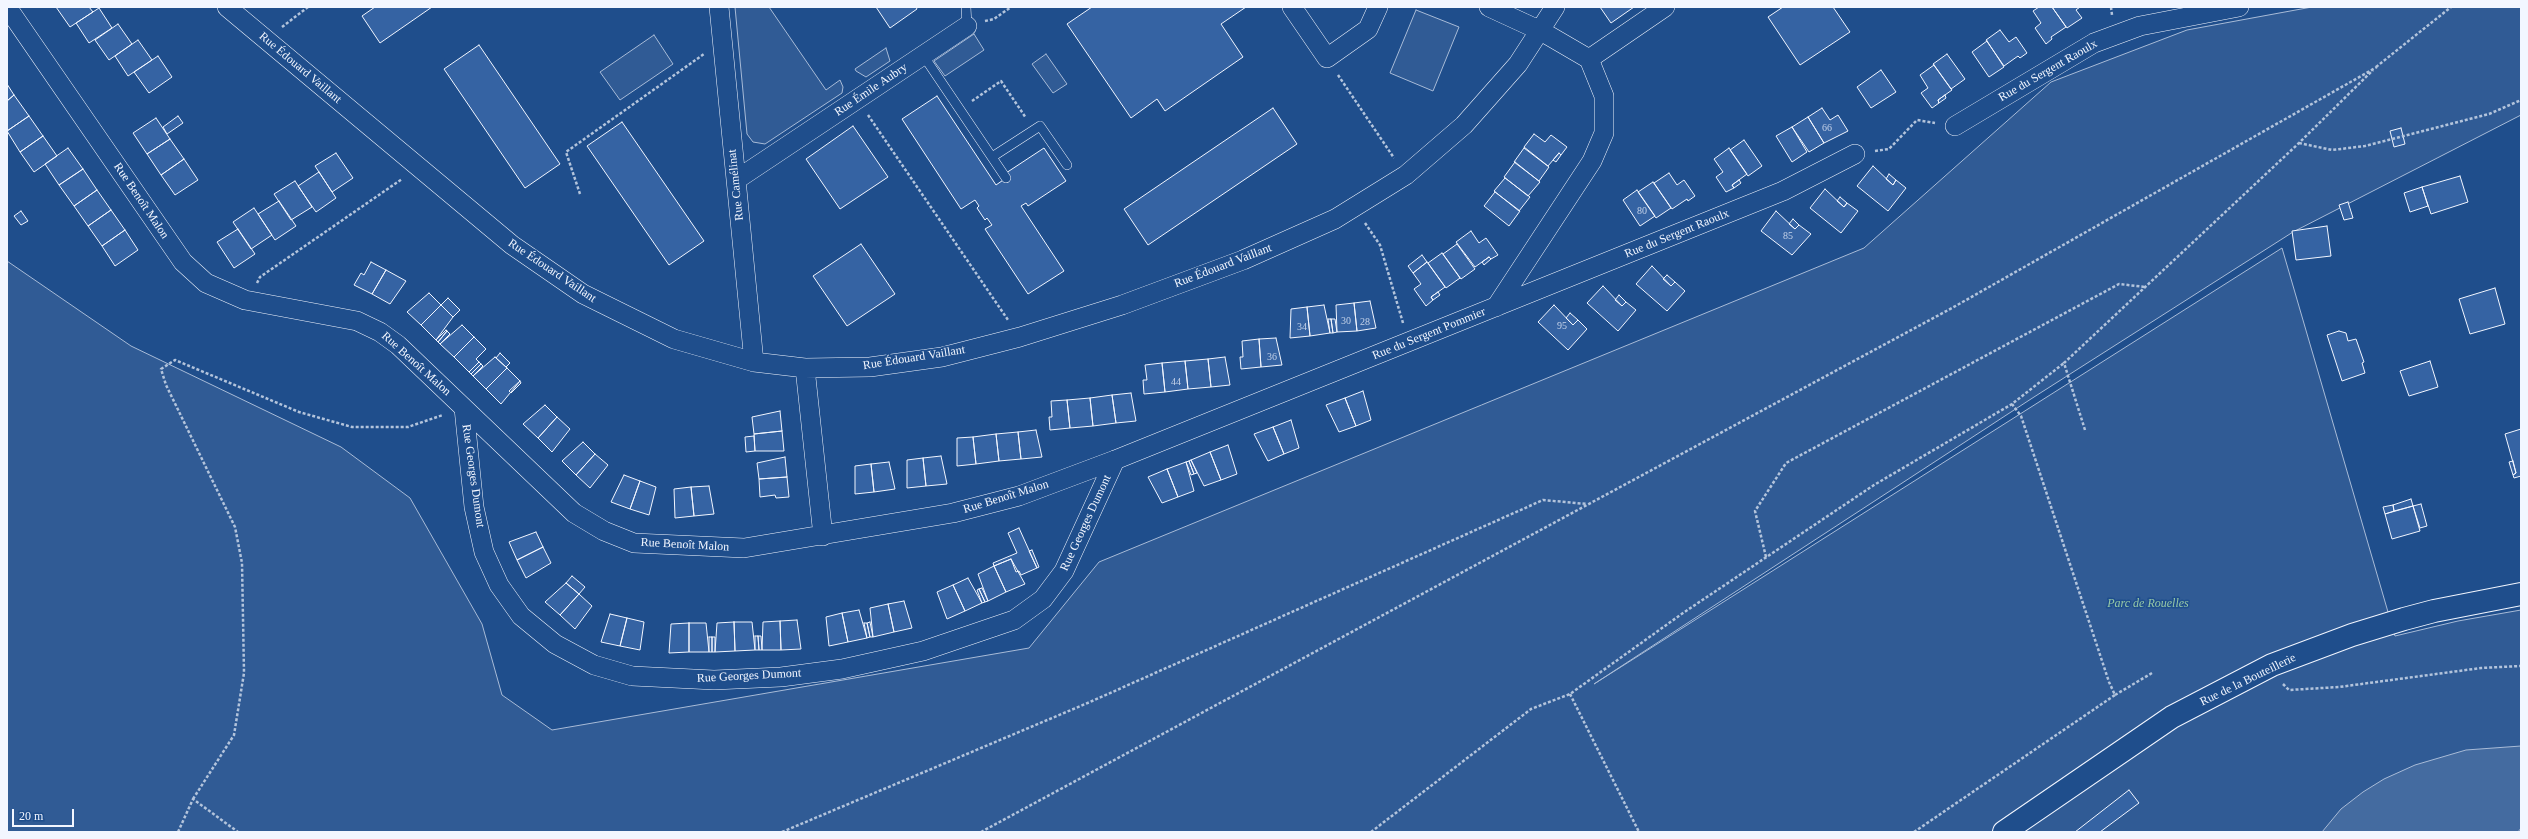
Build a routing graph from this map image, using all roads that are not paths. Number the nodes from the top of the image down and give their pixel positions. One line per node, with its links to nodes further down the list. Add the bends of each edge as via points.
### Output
1 (7, 7): 24 (street, Rue Benoît Malon, via 183,262 206,283 245,300 357,321 380,332 398,345)
2 (227, 7): 22 (street, Rue Édouard Vaillant, via 512,245 583,294 674,339)
3 (719, 7): 20 (street, Rue Camélinat)
4 (966, 7): 11 (lane)
5 (1292, 7): 6 (street, via 1326,58 1368,30)
6 (1378, 7)
7 (1489, 7): 12 (street)
8 (1555, 7): 12 (street, Rue Édouard Vaillant)
9 (1665, 7): 14 (street)
10 (2239, 7): 15 (street, Rue du Sergent Raoulx, via 2140,26 2094,43)
11 (966, 26): 13 (street, Rue Émile Aubry)
12 (1541, 31): 14 (street); 23 (street, Rue Édouard Vaillant, via 1518,64 1464,125 1406,175 1356,208 1243,260 1122,305 1020,337 942,357 870,367)
13 (923, 55): 17 (lane); 20 (street, Rue Émile Aubry)
14 (1589, 59): 21 (street, Rue du Sergent Pommier, via 1604,96 1604,133 1592,161)
15 (1955, 126)
16 (1855, 154): 21 (street, Rue du Sergent Raoulx, via 1783,191)
17 (992, 157): 18 (lane, via 1040,126); 19 (lane)
18 (1067, 165)
19 (1006, 178)
20 (736, 180): 22 (street, Rue Camélinat)
21 (1496, 307): 25 (street, Rue du Sergent Pommier)
22 (754, 362): 23 (street, Rue Édouard Vaillant)
23 (804, 368): 26 (street)
24 (464, 408): 25 (street, Rue Georges Dumont, via 474,507 484,552 499,585 521,616 555,644 594,665 632,676 714,680 781,677 842,669 924,651 1014,620 1044,599 1064,571); 26 (street, Rue Benoît Malon, via 574,513 604,531 634,543 744,548)
25 (1115, 460): 26 (street, Rue Benoît Malon, via 1019,496 953,513)
26 (823, 536)
27 (2521, 594): 28 (street, Rue de la Bouteillerie, via 2404,619 2352,635 2272,665 2172,717)
28 (2004, 832)

